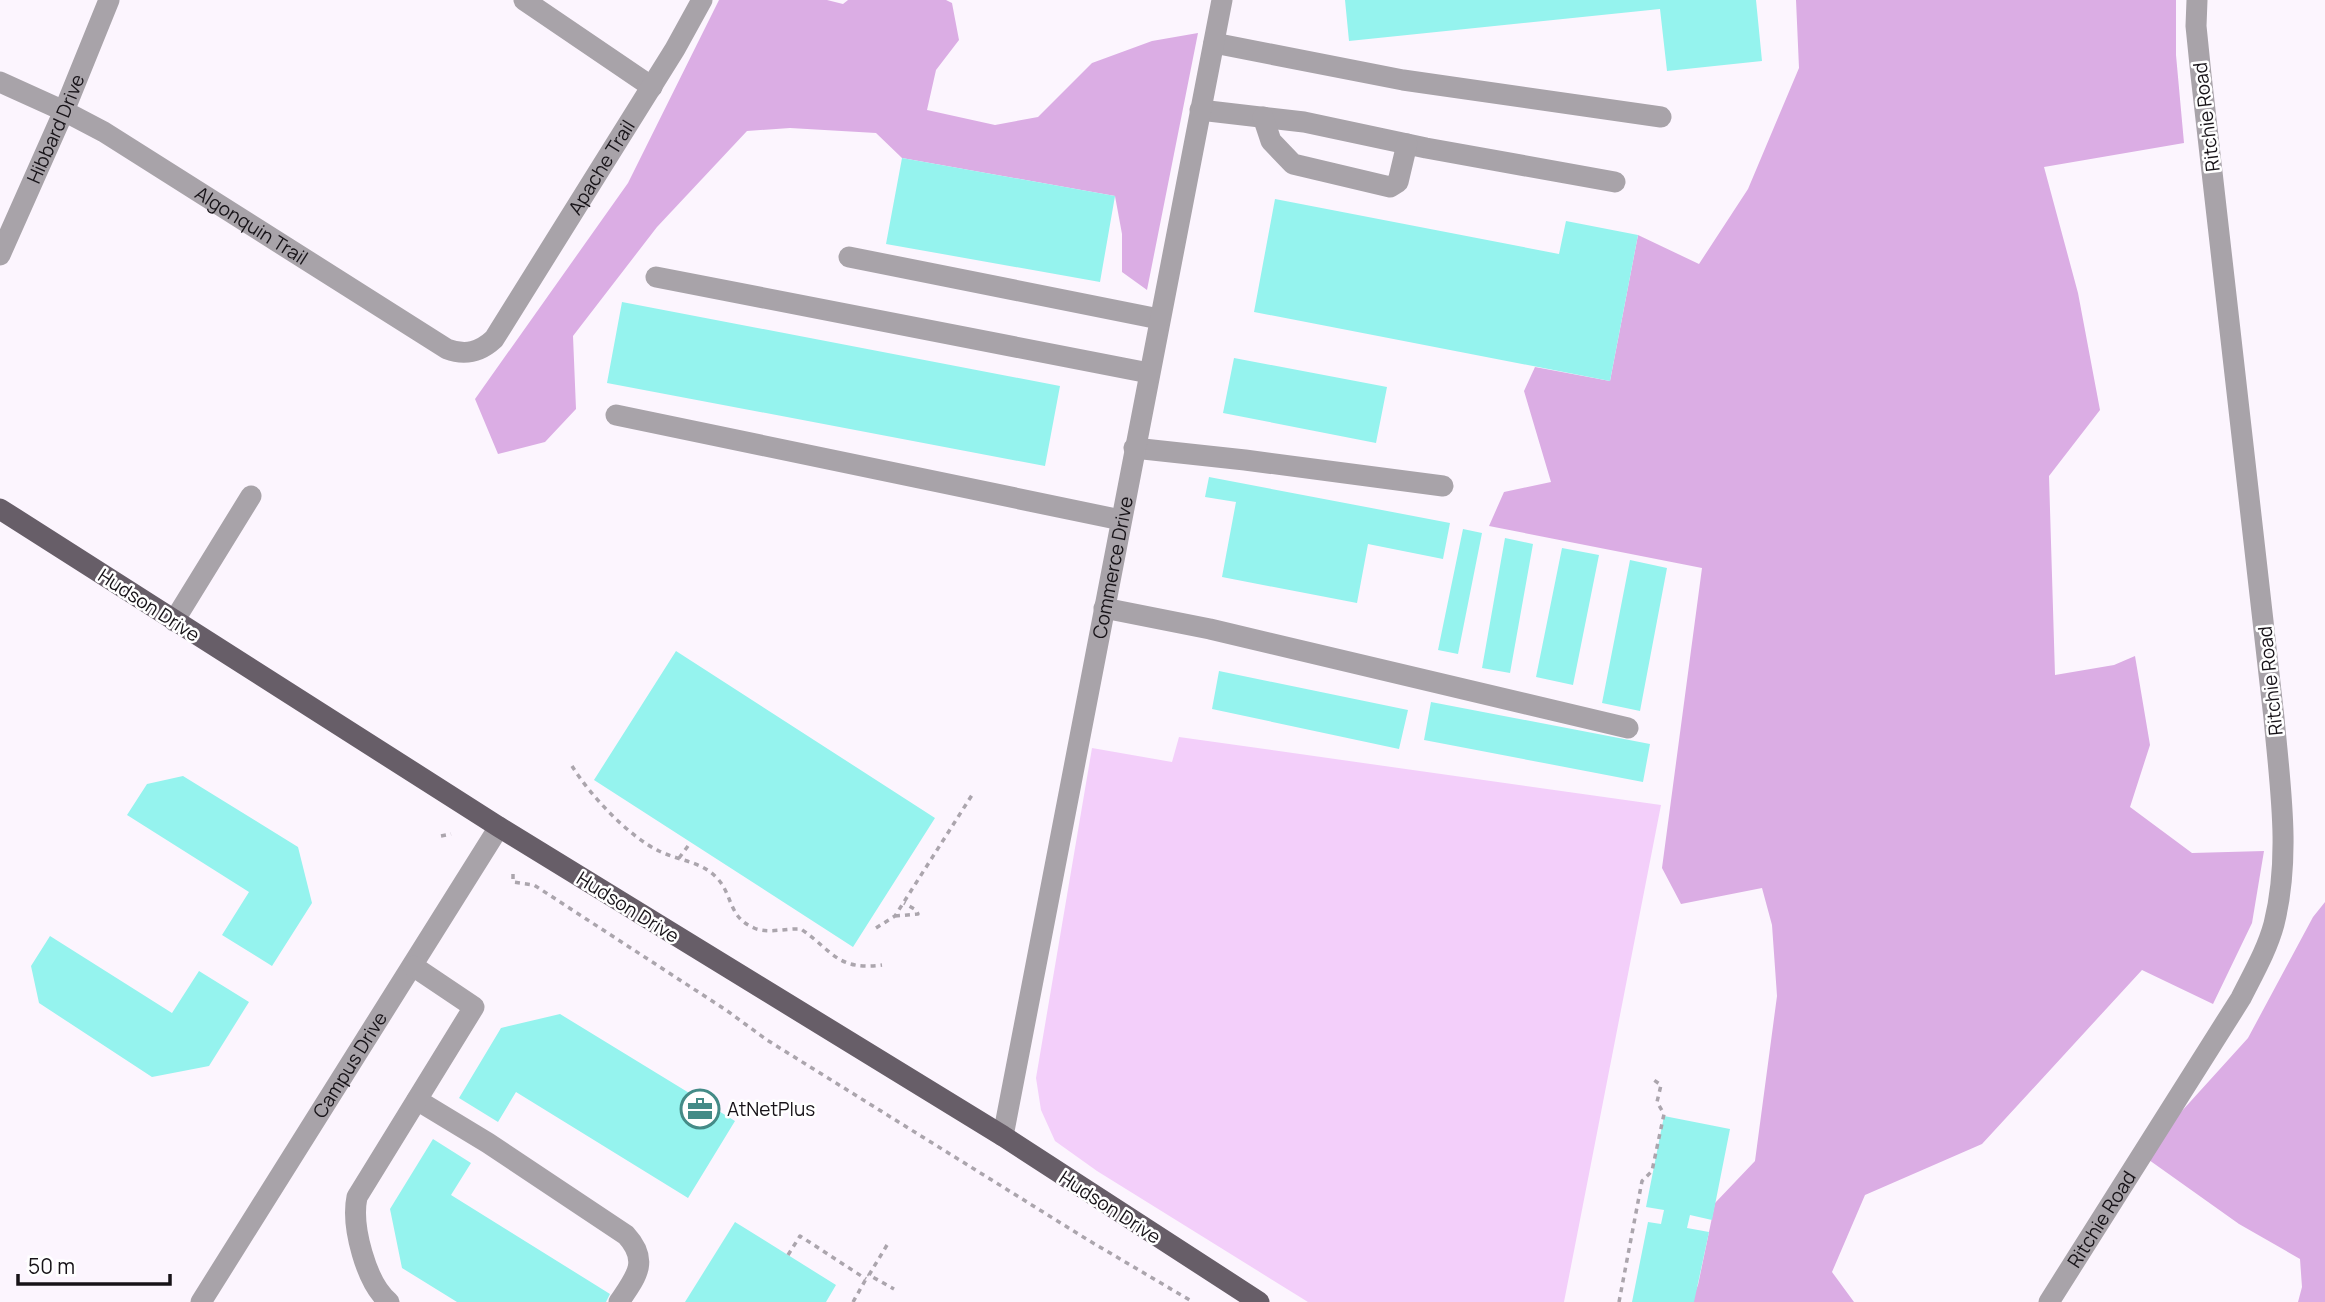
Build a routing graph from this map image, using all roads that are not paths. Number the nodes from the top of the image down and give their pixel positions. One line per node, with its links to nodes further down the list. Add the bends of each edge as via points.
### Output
1 (109, 0): 10 (street, Hibbard Drive)
2 (524, 0): 8 (street)
3 (702, 0): 8 (street, Apache Trail)
4 (2197, 0): 38 (street, Ritchie Road, via 2201,75 2274,718 2283,871 2273,926 2241,998)
5 (1217, 1): 6 (street, Commerce Drive)
6 (1214, 43): 9 (street, Commerce Drive); 12 (street, via 1402,80)
7 (0, 82): 10 (street, Algonquin Trail)
8 (652, 87): 19 (street, Apache Trail)
9 (1200, 110): 11 (street); 18 (street, Commerce Drive)
10 (64, 111): 15 (street, Hibbard Drive); 19 (street, Algonquin Trail, via 127,146 447,349 475,352)
11 (1263, 117): 13 (street); 13 (street, via 1271,141 1293,164 1390,187 1398,182)
12 (1661, 117)
13 (1407, 144): 14 (street)
14 (1615, 182)
15 (0, 255)
16 (849, 257): 18 (street)
17 (656, 277): 20 (street)
18 (1159, 319): 20 (street, Commerce Drive)
19 (497, 333)
20 (1149, 373): 22 (street, Commerce Drive)
21 (616, 415): 26 (street)
22 (1134, 448): 23 (street); 26 (street, Commerce Drive)
23 (1443, 486)
24 (251, 496): 28 (street)
25 (0, 509): 28 (main road, Hudson Drive)
26 (1121, 520): 27 (street, Commerce Drive)
27 (1104, 608): 29 (street); 33 (street, Commerce Drive)
28 (174, 621): 30 (main road, Hudson Drive)
29 (1628, 728)
30 (499, 827): 31 (street, Campus Drive); 33 (main road, Hudson Drive)
31 (412, 966): 32 (street, via 474,1007); 34 (street, Campus Drive)
32 (416, 1100): 35 (street, via 357,1197 355,1209 371,1278); 36 (street, via 626,1235 636,1245 638,1273)
33 (1003, 1136): 37 (main road, Hudson Drive)
34 (201, 1302)
35 (389, 1302)
36 (619, 1302)
37 (1259, 1302)
38 (2049, 1302)

